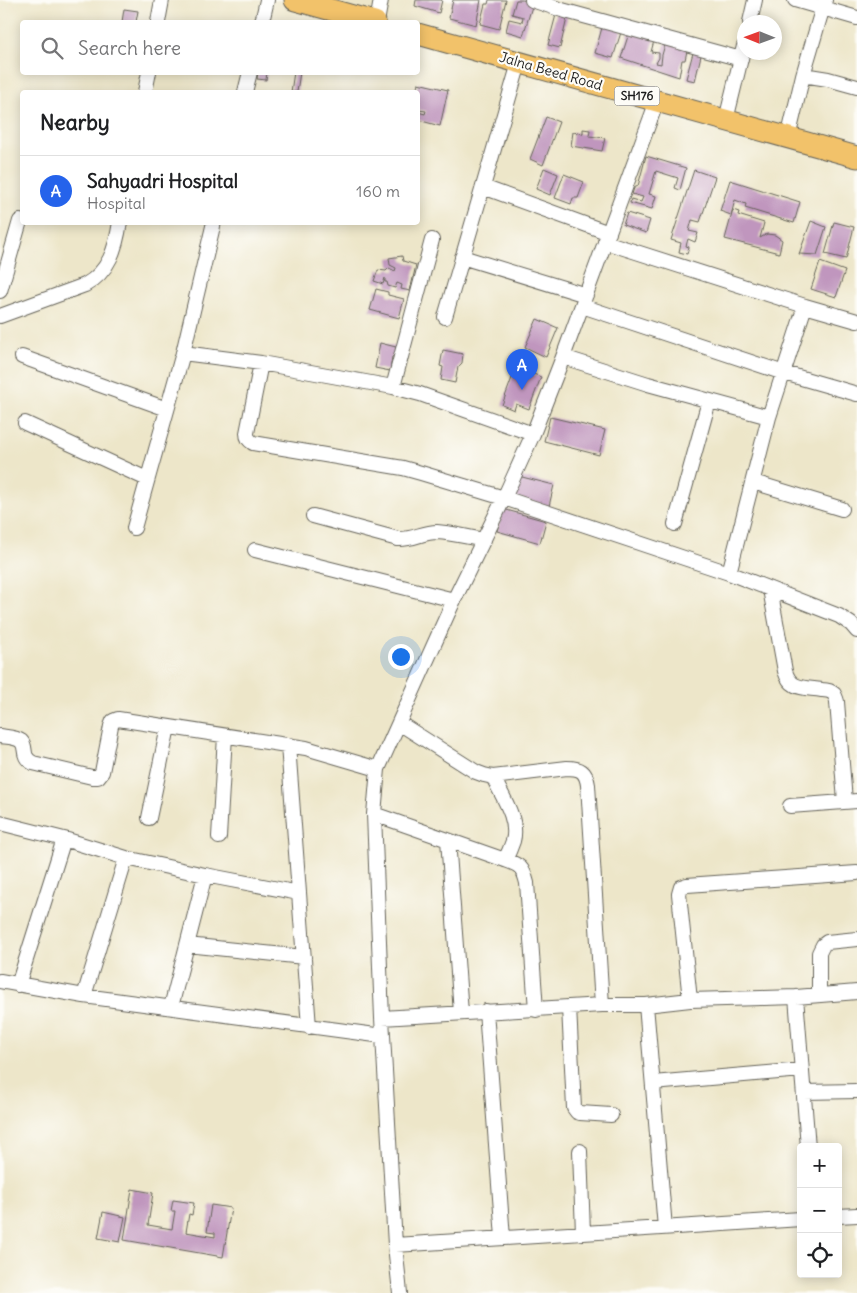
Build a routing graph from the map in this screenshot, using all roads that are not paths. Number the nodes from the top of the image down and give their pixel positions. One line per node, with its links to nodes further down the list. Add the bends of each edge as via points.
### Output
1 (162, 0): 12 (street)
2 (267, 0): 13 (street)
3 (295, 0): 14 (main road)
4 (382, 0): 15 (street)
5 (532, 0): 9 (street)
6 (755, 0): 10 (street)
7 (794, 0): 8 (street)
8 (824, 4): 11 (street); 20 (street)
9 (563, 5): 17 (street)
10 (752, 15)
11 (857, 18)
12 (158, 20)
13 (262, 20)
14 (369, 20)
15 (377, 20)
16 (420, 35): 19 (main road, Jalna Beed Road / SH176)
17 (737, 50)
18 (741, 60): 27 (street)
19 (519, 63): 26 (main road, Jalna Beed Road / SH176); 30 (street)
20 (804, 74): 23 (street); 28 (street)
21 (148, 75): 24 (street)
22 (249, 75): 25 (street)
23 (857, 87)
24 (145, 90)
25 (246, 90)
26 (657, 101): 27 (main road, Jalna Beed Road / SH176); 34 (street)
27 (726, 120): 28 (main road, Jalna Beed Road / SH176)
28 (788, 138): 29 (main road, Jalna Beed Road / SH176)
29 (857, 157)
30 (482, 187): 34 (street); 36 (street)
31 (20, 221): 37 (street)
32 (120, 225): 40 (street, via 108,263 92,282)
33 (213, 225): 43 (street)
34 (607, 238): 38 (street); 39 (street)
35 (432, 240): 48 (street)
36 (462, 257): 38 (street); 41 (street)
37 (0, 291)
38 (584, 300): 45 (street); 47 (street)
39 (805, 306): 42 (street); 47 (street)
40 (0, 316)
41 (445, 316)
42 (857, 321)
43 (183, 353): 46 (street); 51 (street)
44 (22, 357): 51 (street)
45 (563, 357): 50 (street); 54 (street)
46 (261, 363): 48 (street); 57 (street, via 247,433 249,441 403,468)
47 (784, 373): 49 (street); 52 (street)
48 (393, 386): 54 (street)
49 (857, 394)
50 (709, 401): 52 (street); 60 (street)
51 (167, 409): 55 (street)
52 (769, 417): 56 (street)
53 (25, 423): 55 (street)
54 (533, 434): 57 (street)
55 (147, 479): 61 (street)
56 (753, 482): 58 (street); 64 (street)
57 (504, 498): 62 (street); 64 (street)
58 (842, 509)
59 (313, 516): 62 (street, via 398,539 437,532)
60 (675, 524)
61 (134, 528)
62 (484, 540): 66 (street)
63 (255, 550): 66 (street)
64 (729, 572): 65 (street)
65 (770, 589): 67 (street, via 839,616); 75 (street, via 789,681 796,686 831,692 836,696)
66 (454, 600): 68 (street)
67 (857, 631)
68 (399, 723): 73 (street); 74 (street, via 476,772)
69 (168, 727): 70 (street, via 121,719 113,721 103,768 95,778 33,763 26,757 20,740); 71 (street); 78 (street)
70 (0, 736)
71 (225, 736): 72 (street); 80 (street)
72 (288, 745): 73 (street); 87 (street)
73 (378, 769): 77 (street)
74 (493, 777): 84 (street, via 513,818 513,841); 98 (street, via 567,768 580,770 587,777)
75 (851, 801): 76 (street)
76 (790, 806)
77 (374, 814): 82 (street); 105 (street)
78 (149, 818)
79 (0, 823): 81 (street)
80 (219, 837)
81 (64, 839): 83 (street); 92 (street)
82 (448, 840): 84 (street); 104 (street)
83 (126, 858): 86 (street); 95 (street)
84 (505, 860): 102 (street, via 520,866 527,883)
85 (857, 873): 97 (street, via 687,884 681,887 679,894)
86 (205, 875): 87 (street); 89 (street)
87 (299, 893): 90 (street)
88 (857, 939): 94 (street, via 822,945 819,953)
89 (187, 945): 90 (street); 100 (street)
90 (304, 957): 106 (street)
91 (0, 981): 92 (street)
92 (18, 985): 95 (street)
93 (857, 992): 94 (street)
94 (819, 995): 96 (street)
95 (84, 996): 100 (street)
96 (796, 997): 97 (street); 108 (street)
97 (690, 1000): 99 (street)
98 (602, 1005): 99 (street); 101 (street)
99 (646, 1005): 109 (street)
100 (171, 1007): 106 (street)
101 (569, 1008): 102 (street); 112 (street, via 574,1108 580,1113)
102 (536, 1010): 103 (street)
103 (486, 1012): 104 (street); 120 (street)
104 (460, 1013): 105 (street)
105 (382, 1018): 107 (street)
106 (309, 1027): 107 (street)
107 (383, 1036): 121 (street)
108 (802, 1070): 109 (street); 111 (street)
109 (653, 1083): 118 (street)
110 (857, 1091): 111 (street)
111 (804, 1092): 113 (street)
112 (611, 1115)
113 (808, 1143)
114 (580, 1150): 119 (street)
115 (857, 1215): 116 (street)
116 (842, 1216)
117 (797, 1219): 118 (street)
118 (665, 1228): 119 (street)
119 (583, 1233): 120 (street)
120 (503, 1238): 121 (street)
121 (395, 1246): 122 (street)
122 (400, 1293)

